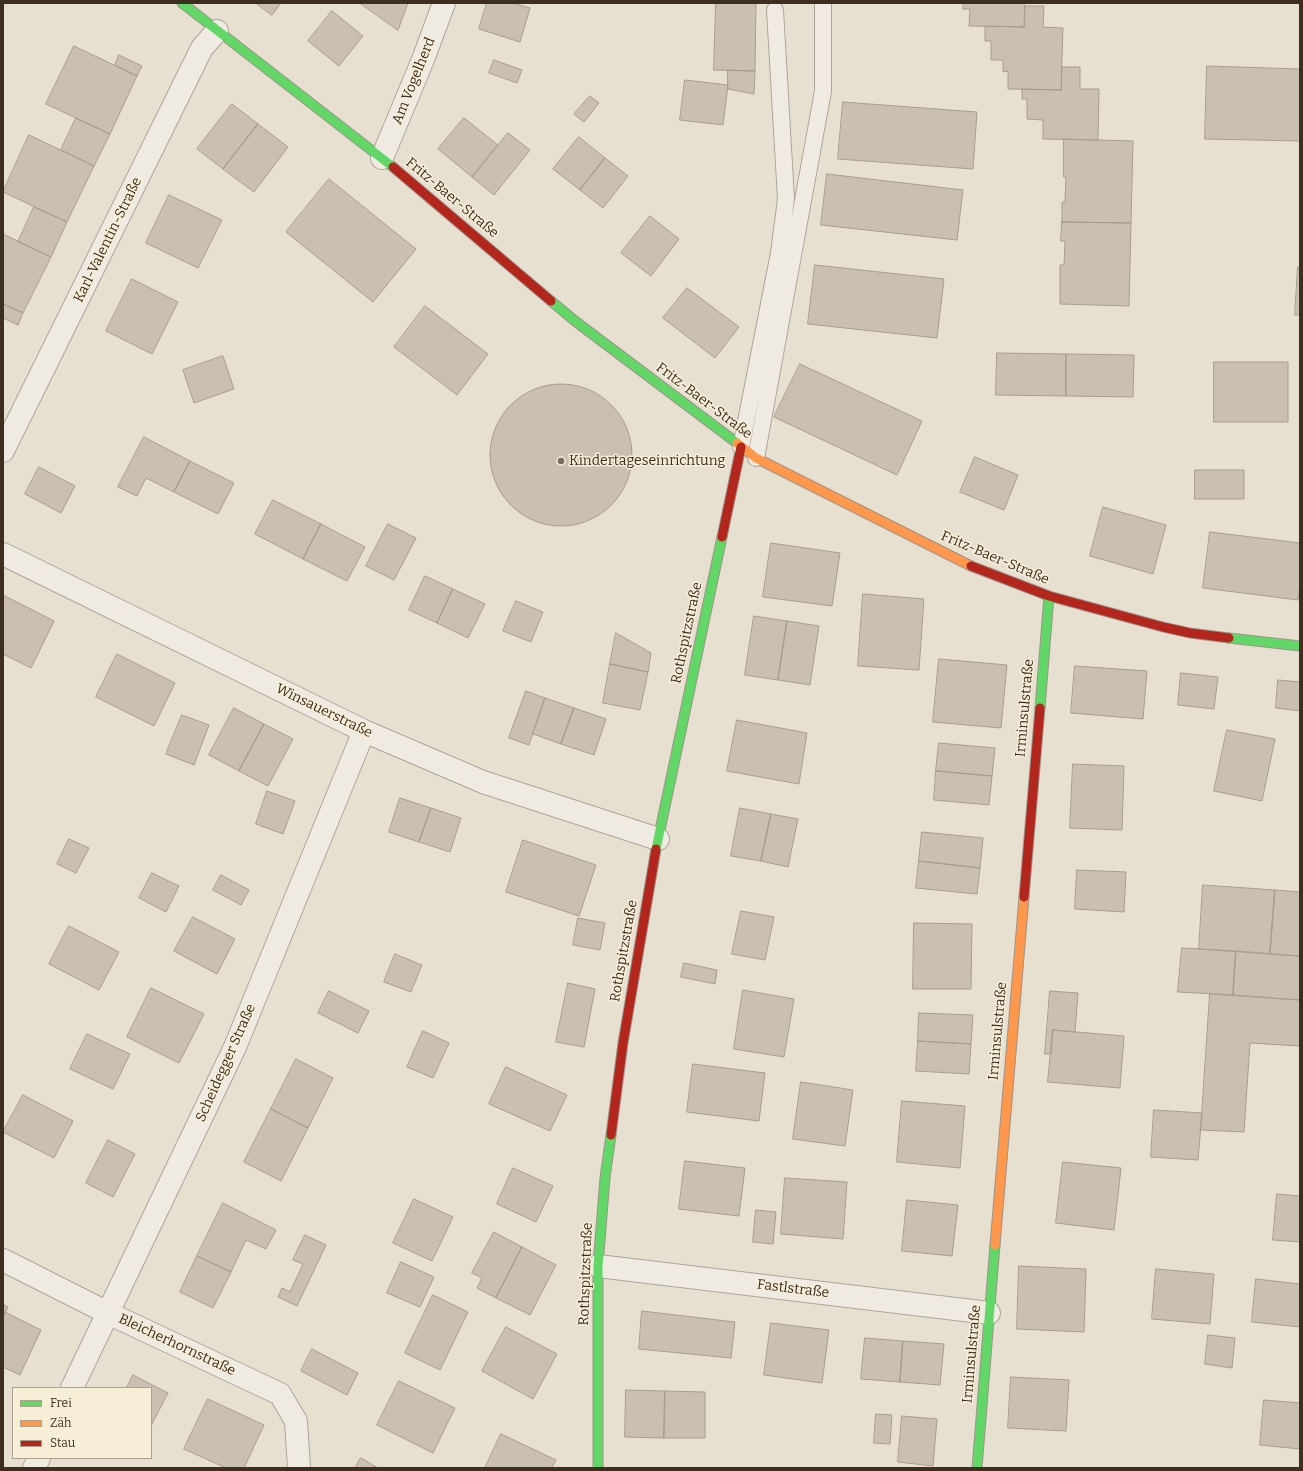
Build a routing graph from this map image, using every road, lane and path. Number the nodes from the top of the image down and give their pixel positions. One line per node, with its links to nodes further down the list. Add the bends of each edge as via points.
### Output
1 (182, 3): 5 (street, Fritz-Baer-Straße)
2 (444, 3): 6 (street, Am Vogelherd)
3 (824, 3): 9 (lane, via 824,91)
4 (775, 10): 7 (lane, via 786,199 779,253)
5 (217, 31): 6 (street, Fritz-Baer-Straße); 8 (street, Karl-Valentin-Straße, via 202,48)
6 (382, 158): 7 (street, Fritz-Baer-Straße, via 576,321)
7 (741, 447): 9 (street, Fritz-Baer-Straße); 14 (street, Rothspitzstraße)
8 (3, 451)
9 (756, 458): 11 (street, Fritz-Baer-Straße, via 966,564)
10 (3, 554): 13 (street, Winsauerstraße)
11 (1049, 596): 12 (street, Fritz-Baer-Straße, via 1163,627 1216,637); 18 (street, Irminsulstraße)
12 (1300, 646)
13 (364, 731): 14 (street, Winsauerstraße, via 483,782); 17 (street, Scheidegger Straße, via 236,1047)
14 (658, 839): 16 (street, Rothspitzstraße, via 623,1043 605,1178)
15 (3, 1260): 17 (street, Bleicherhornstraße)
16 (598, 1266): 18 (street, Fastlstraße); 23 (street, Rothspitzstraße)
17 (108, 1313): 19 (street, Scheidegger Straße); 22 (street, Bleicherhornstraße, via 280,1394 296,1421)
18 (989, 1313): 24 (street, Irminsulstraße)
19 (72, 1387)
20 (38, 1459): 21 (street)
21 (34, 1468)
22 (299, 1468)
23 (598, 1468)
24 (976, 1468)

